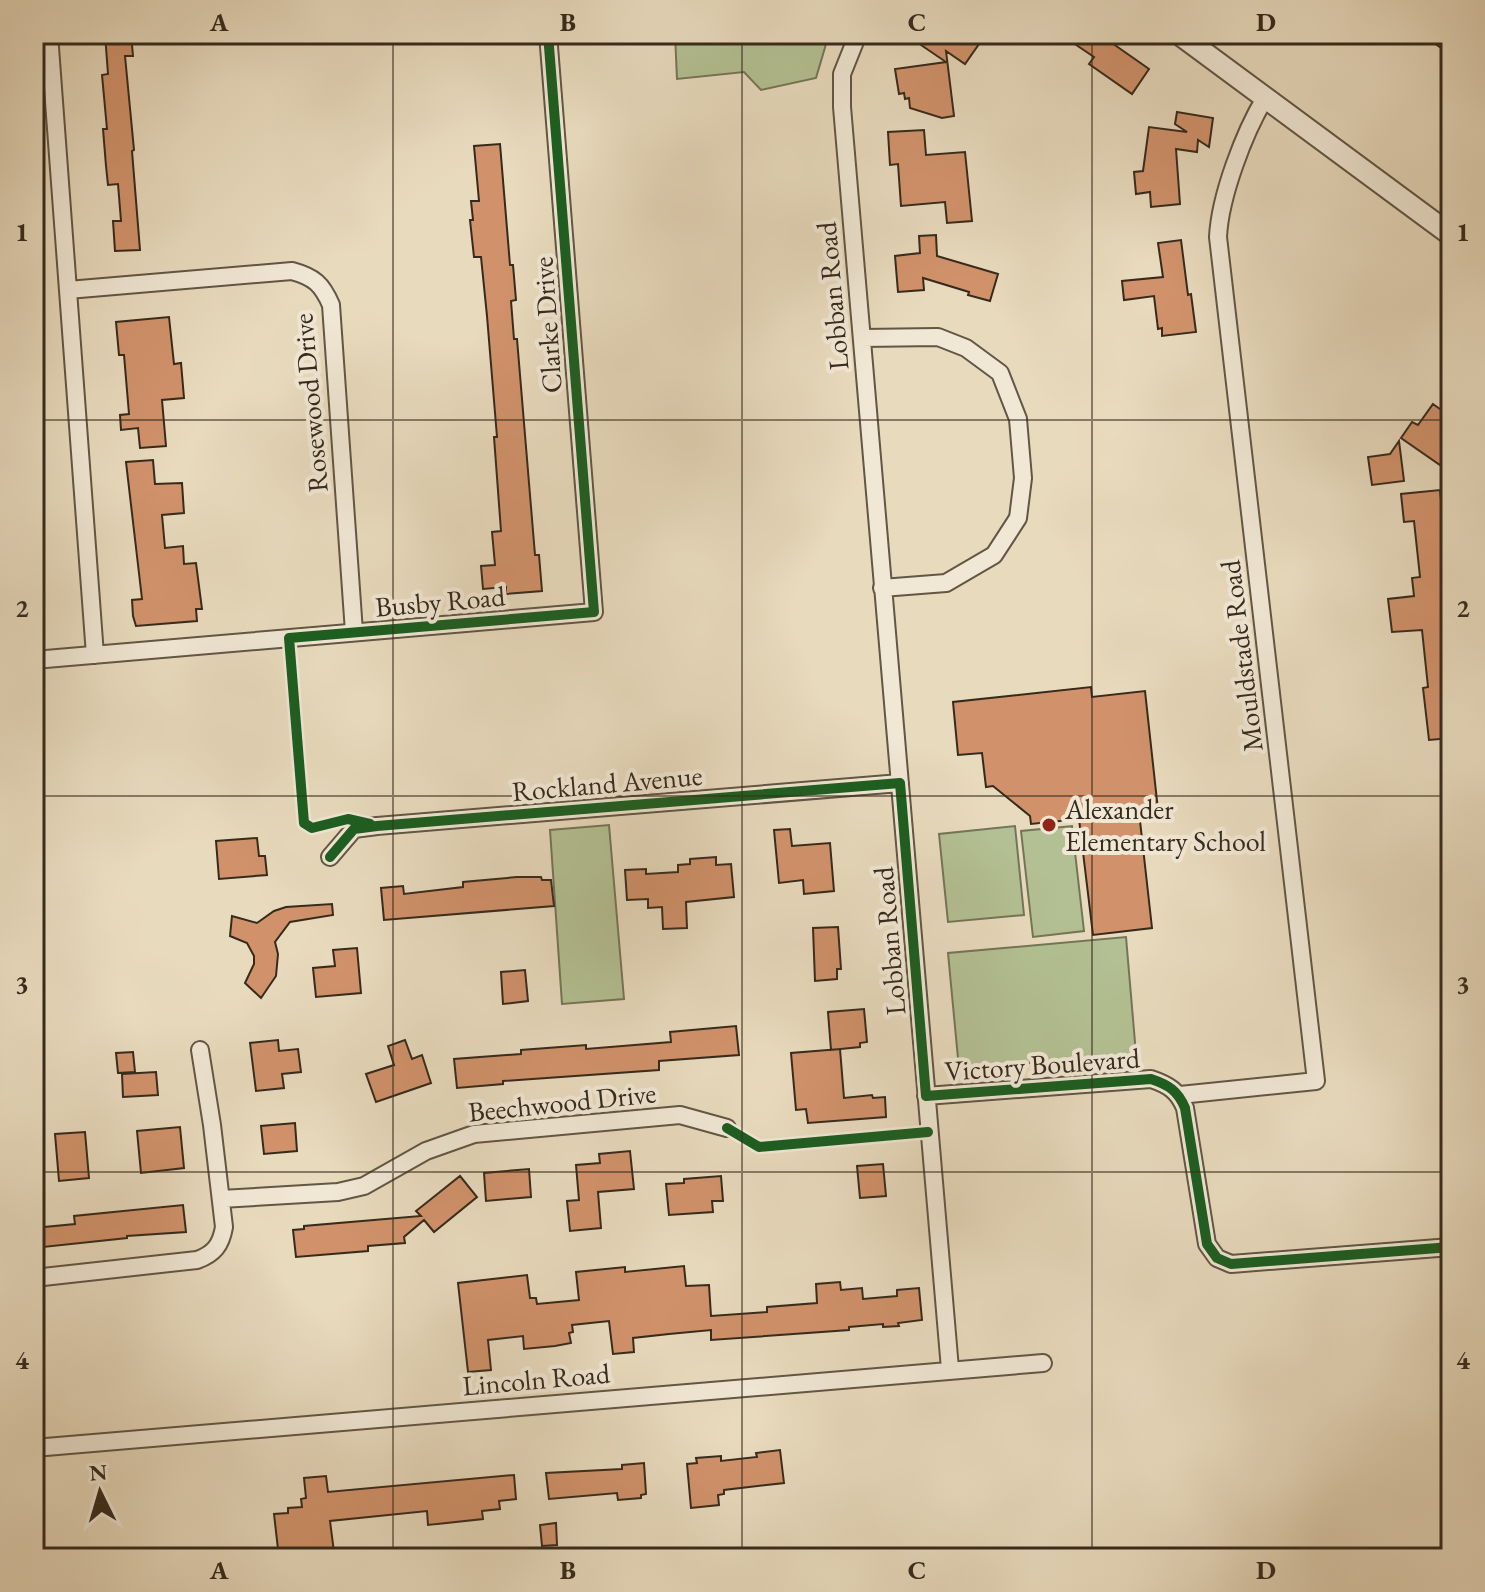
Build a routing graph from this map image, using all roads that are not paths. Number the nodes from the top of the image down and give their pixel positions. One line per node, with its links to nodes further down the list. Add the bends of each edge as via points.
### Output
1 (49, 34): 9 (street)
2 (548, 34): 12 (street, Clarke Drive)
3 (858, 34): 10 (street, Lobban Road, via 842,74 842,107)
4 (1179, 34): 7 (street)
5 (1444, 34): 6 (main road)
6 (1451, 39)
7 (1265, 98): 8 (street); 19 (street, Mouldstade Road, via 1225,196 1218,237 1316,1081)
8 (1451, 235)
9 (68, 290): 13 (street, Rosewood Drive, via 292,271 311,276 323,287 331,305); 14 (street)
10 (862, 338): 11 (street, Lobban Road); 11 (street, via 938,337 966,348 1000,373 1018,419 1023,478 1018,518 994,555 946,583)
11 (882, 588): 16 (street, Lobban Road)
12 (594, 612): 13 (street, Busby Road)
13 (354, 632): 14 (street, Busby Road)
14 (95, 655): 15 (street, Busby Road)
15 (34, 660)
16 (900, 783): 17 (street, Rockland Avenue, via 377,826 354,829); 20 (street, Lobban Road)
17 (335, 852)
18 (200, 1050): 22 (street)
19 (1180, 1095): 20 (street, Victory Boulevard, via 1151,1079); 23 (street, via 1212,1263)
20 (926, 1096): 26 (street, Lobban Road)
21 (727, 1128): 22 (street, Beechwood Drive, via 680,1115 474,1134 426,1151 364,1186)
22 (221, 1199): 24 (street, via 222,1240 207,1257)
23 (1451, 1247)
24 (34, 1278)
25 (1043, 1363): 26 (street, Lincoln Road)
26 (950, 1369): 27 (street, Lincoln Road)
27 (34, 1448)

